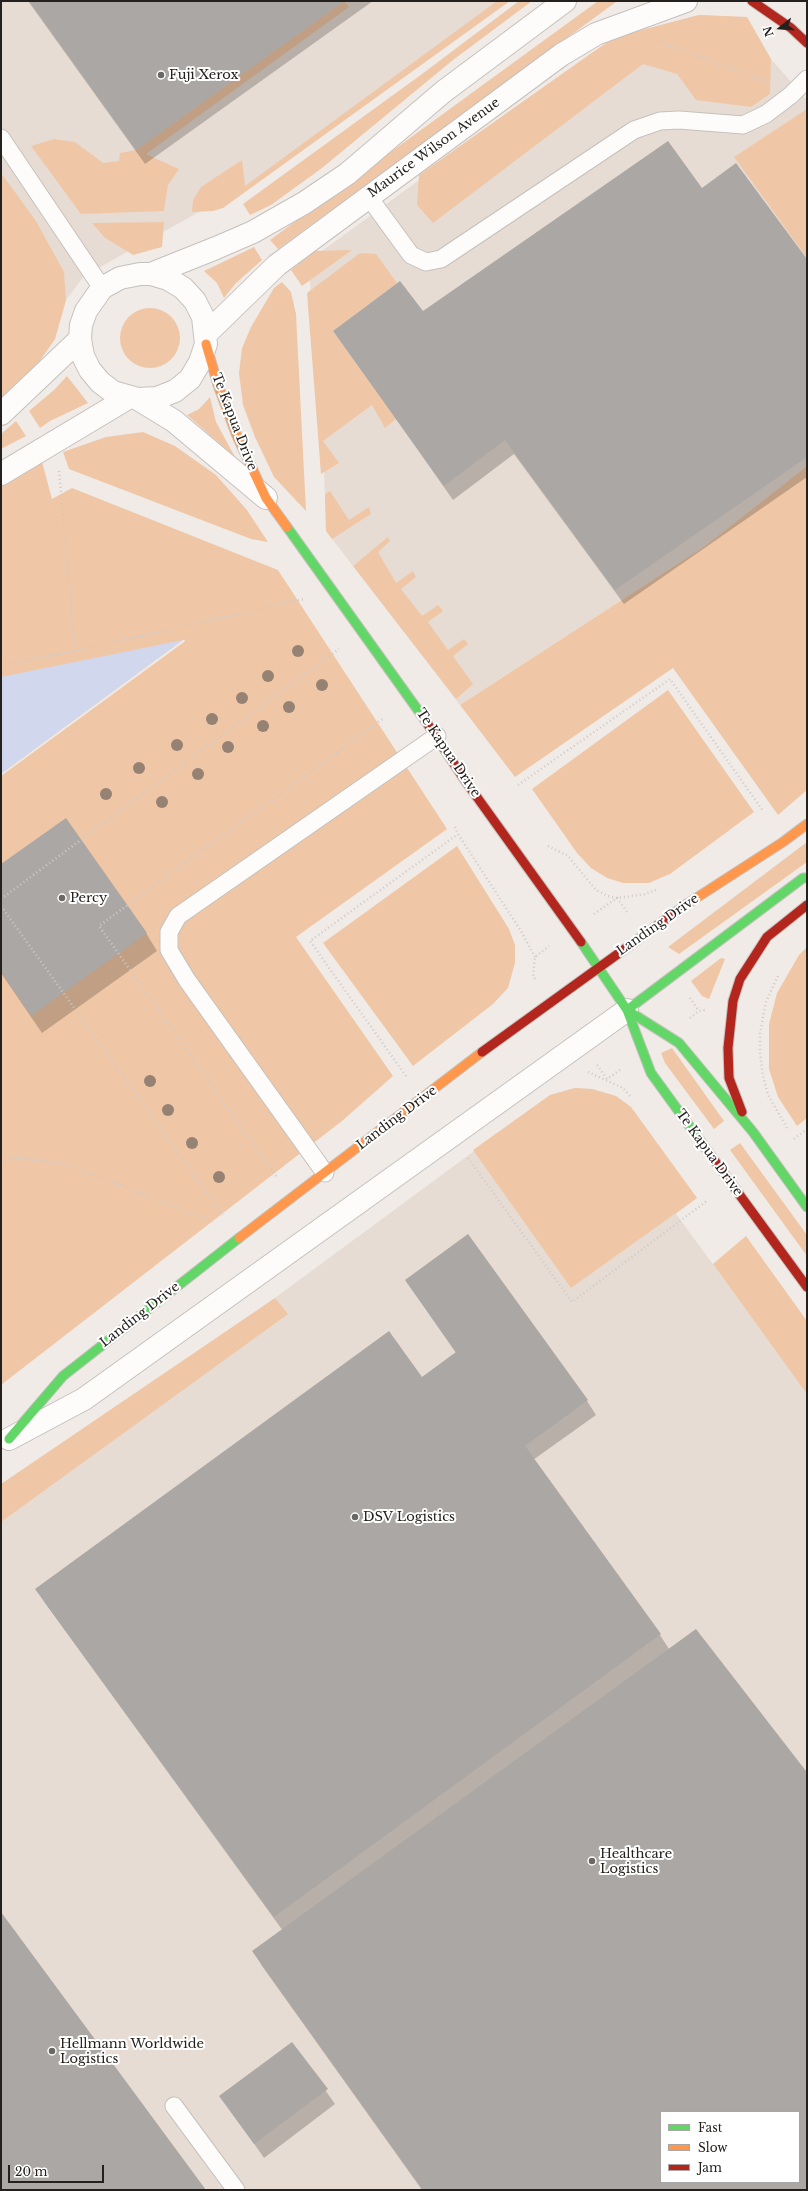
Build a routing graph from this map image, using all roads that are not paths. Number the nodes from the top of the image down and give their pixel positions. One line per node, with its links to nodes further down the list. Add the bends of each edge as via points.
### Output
1 (565, 1): 8 (street, via 443,92 347,174 304,203 253,232)
2 (686, 1): 7 (street, Maurice Wilson Avenue, via 596,34 561,55)
3 (752, 1): 4 (street, via 791,28)
4 (807, 43)
5 (807, 79): 7 (lane, via 792,95 766,114 743,125 679,120 660,121 634,130 441,259 426,262 412,255)
6 (1, 138): 9 (lane)
7 (368, 196): 10 (street, Maurice Wilson Avenue, via 277,265)
8 (151, 274): 9 (street, via 125,276); 10 (street, via 168,279 183,288 195,301 203,317)
9 (102, 288): 11 (street, via 86,311 81,325)
10 (206, 339): 12 (street, via 200,362 190,379 175,391 157,398); 15 (street, Te Kapua Drive, via 218,385 237,436)
11 (80, 340): 12 (street, via 83,356 100,382 113,392); 13 (street)
12 (133, 398): 14 (street); 15 (street, Te Kapua Drive, via 174,422)
13 (1, 414)
14 (1, 474)
15 (266, 498): 16 (street, Te Kapua Drive)
16 (437, 736): 20 (street, Te Kapua Drive, via 464,779); 23 (lane, via 178,916 169,932 170,950 187,980)
17 (807, 824): 20 (street, Landing Drive)
18 (807, 878): 21 (street, Landing Drive, via 803,878)
19 (807, 905): 22 (street, via 767,937 740,979 732,1001 728,1048 730,1078 737,1103)
20 (599, 967): 21 (street, Te Kapua Drive); 23 (street, Landing Drive, via 530,1016)
21 (627, 1010): 22 (street, Te Kapua Drive, via 679,1043); 25 (street, Te Kapua Drive, via 651,1073); 26 (street, Landing Drive, via 84,1399)
22 (753, 1132): 24 (street, Te Kapua Drive)
23 (325, 1173): 26 (street, Landing Drive, via 64,1376)
24 (807, 1207)
25 (807, 1287)
26 (5, 1442)
27 (174, 2106): 28 (lane)
28 (236, 2190)

